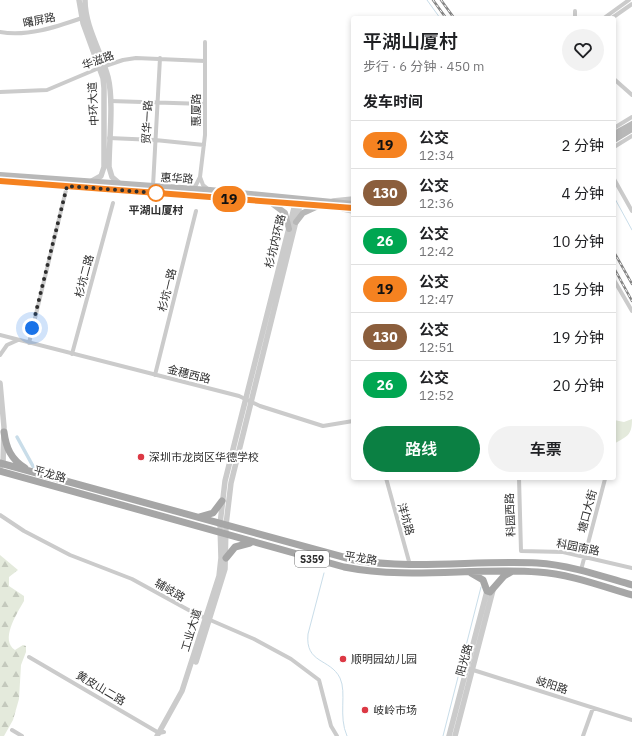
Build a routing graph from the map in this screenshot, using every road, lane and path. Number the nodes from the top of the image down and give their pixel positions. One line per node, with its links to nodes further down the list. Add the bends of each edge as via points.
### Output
1 (79, 0): 9 (street, 中环大道)
2 (84, 0): 14 (street, 中环大道)
3 (629, 0): 7 (street)
4 (632, 4): 8 (street)
5 (574, 11): 6 (street)
6 (575, 16)
7 (607, 16)
8 (615, 16)
9 (82, 18): 10 (street, 曙屏路, via 28,32); 14 (street, 中环大道)
10 (0, 32)
11 (205, 42): 13 (street, 惠厦路)
12 (160, 58): 13 (street, 华滋路); 14 (street, 华滋路, via 130,59); 19 (street, 贸华一路)
13 (206, 61): 20 (street, 惠厦路)
14 (102, 68): 16 (street, 华滋路, via 47,90); 18 (street, 中环大道, via 109,86); 35 (street, 中环大道, via 105,92 104,167 101,176)
15 (616, 81): 17 (street)
16 (0, 92)
17 (632, 96)
18 (110, 101): 19 (street); 27 (street, 中环大道)
19 (157, 102): 20 (street); 29 (street, 贸华一路)
20 (205, 104): 30 (street, 惠厦路)
21 (632, 117): 23 (street)
22 (632, 124): 25 (main road)
23 (616, 127)
24 (632, 129): 28 (main road)
25 (616, 133)
26 (632, 136): 31 (street)
27 (109, 138): 29 (street); 36 (street, 中环大道, via 110,172)
28 (616, 139)
29 (155, 140): 30 (street); 39 (street, 贸华一路)
30 (204, 145): 33 (street, 惠厦路)
31 (616, 145)
32 (0, 175): 35 (main road, 惠华路)
33 (200, 177): 40 (street, via 196,185); 41 (street)
34 (0, 181): 38 (main road, 惠华路)
35 (92, 181): 36 (main road, 惠华路)
36 (119, 183): 39 (main road, 惠华路)
37 (616, 183): 51 (street)
38 (67, 186): 43 (main road, 惠华路); 58 (street)
39 (153, 186): 40 (main road, 惠华路)
40 (188, 188): 41 (main road, 惠华路)
41 (210, 190): 44 (main road, 惠华路)
42 (351, 198): 46 (street)
43 (270, 202): 44 (main road, 惠华路); 53 (main road, via 285,213)
44 (298, 202): 46 (main road, 惠华路); 48 (main road, 惠华路); 52 (street, 杉坑内环路); 53 (street, 杉坑内环路)
45 (113, 203): 59 (street, 杉坑二路)
46 (329, 204): 47 (main road, 惠华路); 48 (main road, 惠华路); 49 (main road, 惠华路)
47 (351, 204)
48 (319, 206): 52 (main road, via 307,210)
49 (351, 210)
50 (196, 211): 61 (street, 杉坑一路)
51 (632, 211)
52 (296, 222): 63 (street, 杉坑内环路)
53 (289, 229): 63 (street, 杉坑内环路)
54 (616, 283): 55 (street)
55 (632, 311)
56 (0, 335): 57 (street, 金穗西路)
57 (18, 340): 58 (street, 金穗西路); 60 (street, via 8,345)
58 (29, 343): 59 (street, 金穗西路)
59 (72, 354): 61 (street, 金穗西路)
60 (0, 355)
61 (154, 375): 63 (street, 金穗西路)
62 (0, 383): 65 (street)
63 (248, 400): 64 (street, 金穗西路, via 323,426); 72 (street, 杉坑内环路, via 225,481); 75 (street, 杉坑内环路)
64 (351, 421)
65 (4, 432): 66 (street); 68 (main road, via 7,448 12,457 19,465)
66 (1, 464): 68 (main road, 平龙路 / S359)
67 (0, 471): 76 (main road, 平龙路 / S359)
68 (32, 472): 74 (main road, 平龙路 / S359)
69 (387, 480): 81 (street, 洋坑路)
70 (519, 480): 78 (street, 科园西路)
71 (604, 480): 79 (street, 塘口大街)
72 (222, 501): 74 (main road, via 213,513); 75 (street, 杉坑内环路)
73 (0, 515): 89 (street, 辅岐路, via 70,555 132,579)
74 (196, 517): 75 (main road, 平龙路 / S359)
75 (223, 524): 76 (street, 工业大道); 81 (main road, 平龙路 / S359, via 354,560)
76 (223, 534): 77 (main road, 平龙路 / S359); 80 (street, 工业大道); 89 (street, 工业大道, via 220,571)
77 (256, 544): 80 (main road, via 238,545); 85 (main road, 平龙路 / S359, via 360,570 408,574)
78 (521, 551): 79 (street, 科园南路, via 563,552)
79 (584, 557): 82 (street, 科园南路); 83 (street, 塘口大街)
80 (226, 558): 89 (street, 工业大道, via 223,575)
81 (410, 565): 83 (main road, 平龙路 / S359, via 537,563)
82 (632, 568)
83 (581, 570): 86 (main road, 平龙路 / S359)
84 (516, 571): 85 (main road, 平龙路 / S359); 87 (main road, via 504,576); 88 (main road, 平龙路 / S359, via 557,574)
85 (469, 572): 87 (main road, via 483,580)
86 (632, 585)
87 (490, 591): 91 (street, 阳光路)
88 (632, 595)
89 (207, 619): 95 (street, 工业大道, via 185,693); 97 (street, 辅岐路, via 280,653 316,678 320,684 331,726)
90 (29, 657): 95 (street, 黄皮山二路)
91 (469, 668): 92 (street, 岐阳路); 98 (street, 阳光路); 99 (street, 阳光路)
92 (593, 708): 93 (street, 岐阳路); 100 (street)
93 (632, 720)
94 (12, 730): 96 (street)
95 (160, 734)
96 (22, 736)
97 (337, 736)
98 (449, 736)
99 (455, 736)
100 (583, 736)

